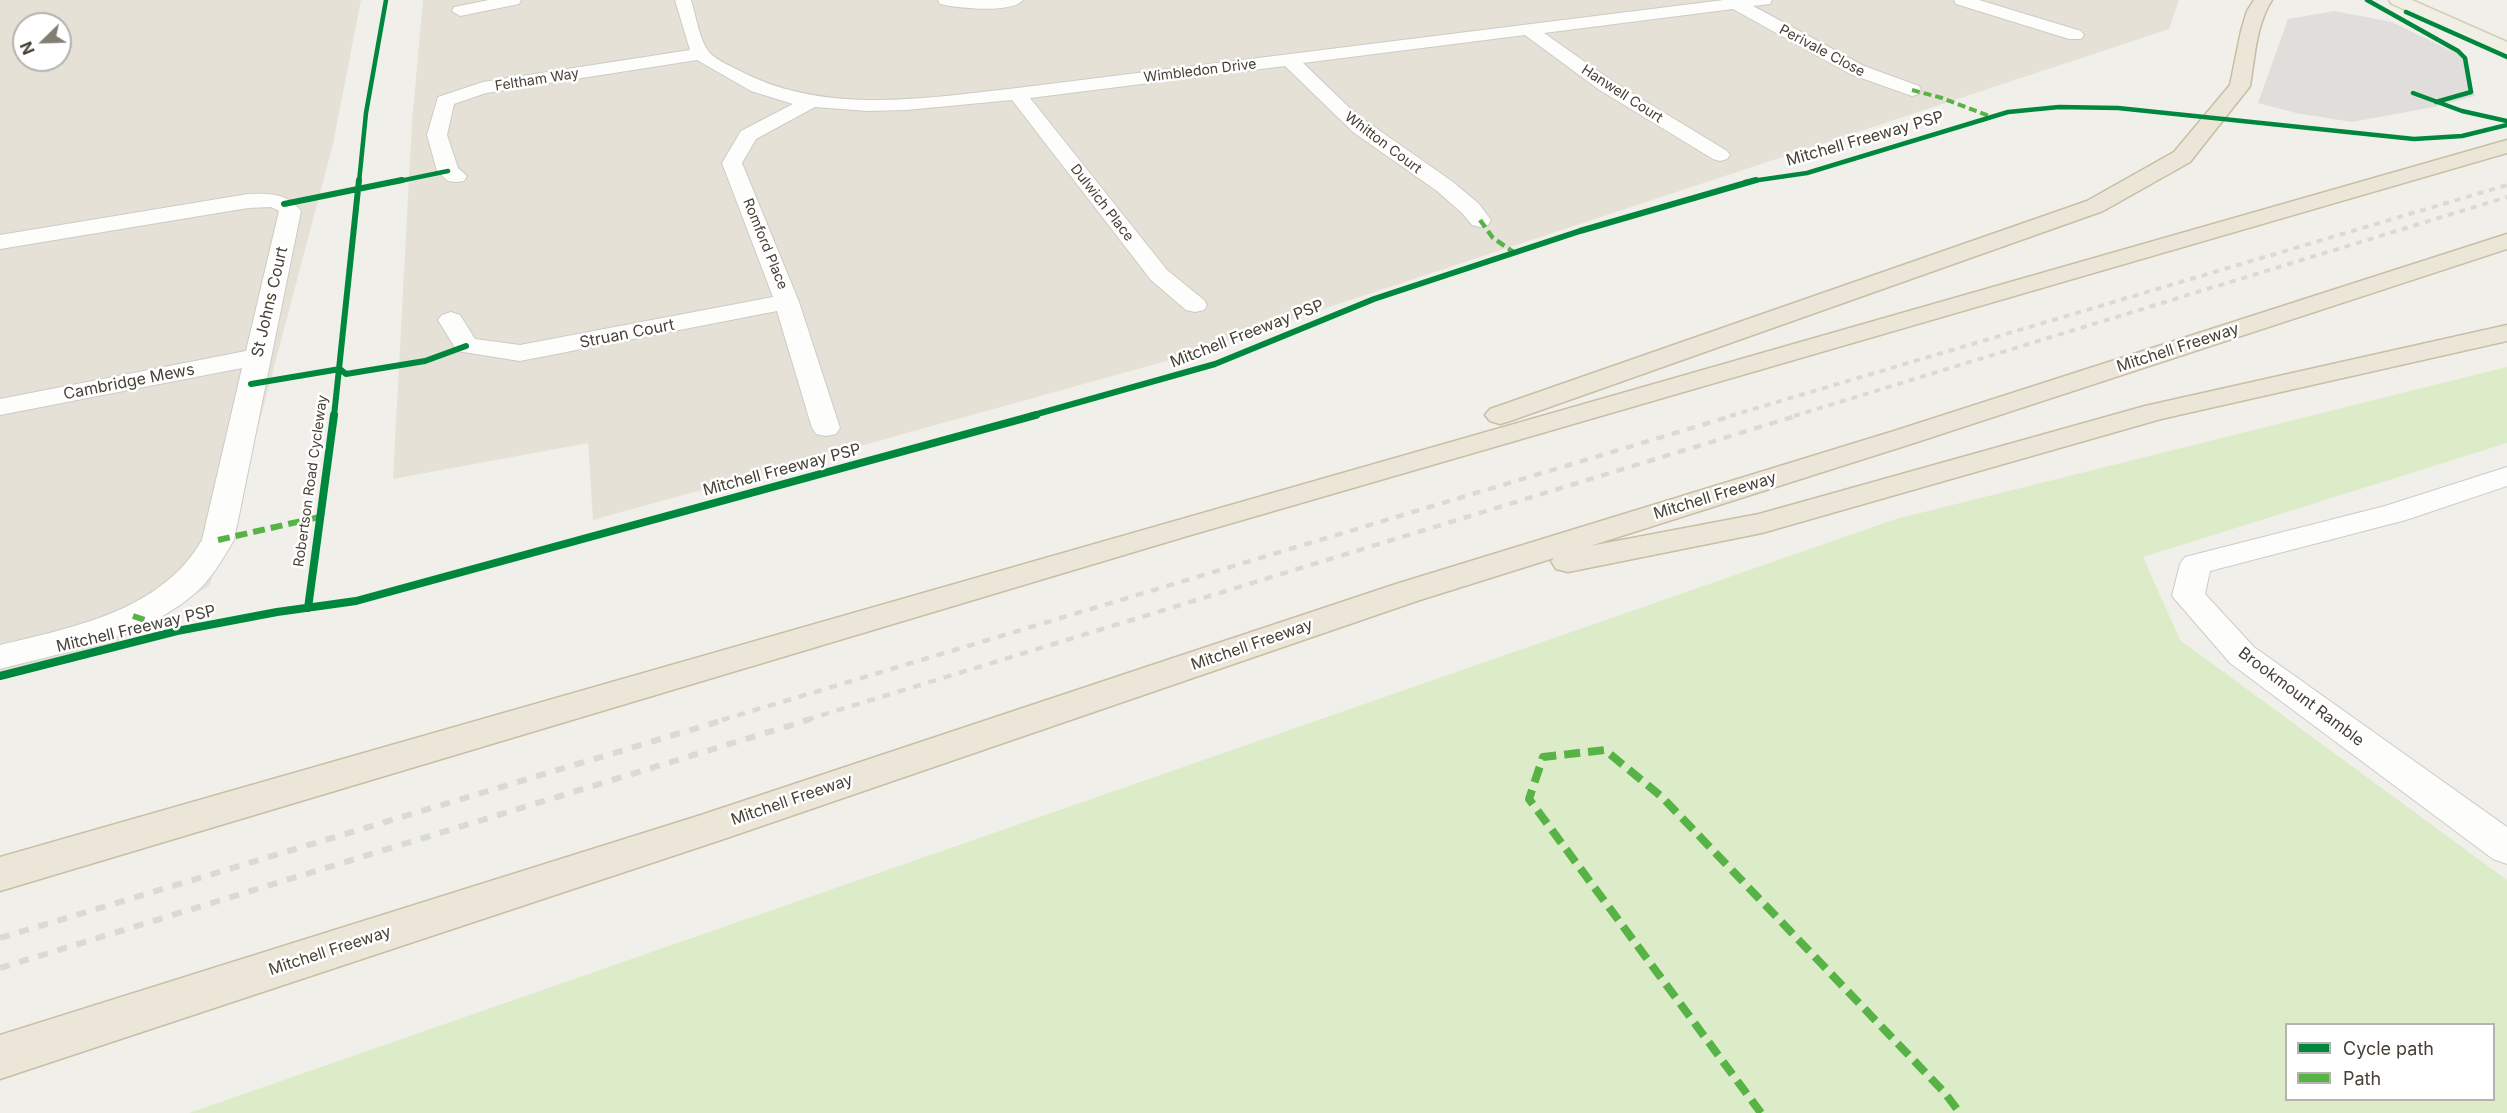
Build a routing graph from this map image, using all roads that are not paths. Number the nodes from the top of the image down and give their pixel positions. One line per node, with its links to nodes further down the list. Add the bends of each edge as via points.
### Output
1 (513, 0): 11 (street)
2 (683, 0): 16 (street)
3 (946, 0): 4 (street, via 976,5)
4 (1015, 0)
5 (1764, 0): 10 (street, Wimbledon Drive)
6 (1962, 0): 14 (street)
7 (2263, 0): 35 (highway, via 2250,31 2240,86 2190,148 2182,157 2095,206)
8 (2398, 0): 15 (main road)
9 (2434, 0): 13 (main road)
10 (1736, 4): 12 (street, Wimbledon Drive); 18 (street, Perivale Close, via 1857,70)
11 (460, 11)
12 (1527, 29): 17 (street, Wimbledon Drive); 22 (street, Hanwell Court, via 1605,85)
13 (2507, 33)
14 (2076, 35)
15 (2507, 49)
16 (701, 54): 20 (street, Wimbledon Drive, via 743,82 785,96); 23 (street, Feltham Way, via 483,88 445,101 437,135 448,171)
17 (1290, 60): 19 (street, Wimbledon Drive); 24 (street, Whitton Court, via 1344,114 1452,193)
18 (1912, 90)
19 (1017, 94): 20 (street, Wimbledon Drive, via 930,103 845,105); 28 (street, Dulwich Place, via 1159,275)
20 (814, 100): 27 (street, Romford Place, via 748,135 732,163)
21 (2507, 147): 35 (highway)
22 (1720, 154)
23 (456, 176)
24 (1480, 220)
25 (2507, 241): 36 (highway, Mitchell Freeway, via 1916,434)
26 (0, 242): 31 (street, St Johns Court, via 248,201 284,204 291,211)
27 (787, 302): 29 (street, Struan Court, via 520,353 466,346); 33 (street, Romford Place)
28 (1195, 305)
29 (451, 320)
30 (2507, 333): 36 (highway, via 2155,412 1762,524)
31 (258, 357): 32 (street, Cambridge Mews); 37 (street, St Johns Court, via 218,540 197,573 161,601 109,627)
32 (0, 407)
33 (826, 428)
34 (2507, 476): 38 (street, Brookmount Ramble, via 2395,513 2196,564 2188,596 2242,655)
35 (1173, 530): 39 (highway)
36 (1407, 592): 40 (highway, Mitchell Freeway, via 692,833)
37 (0, 657)
38 (2507, 848)
39 (0, 874)
40 (0, 1057)

